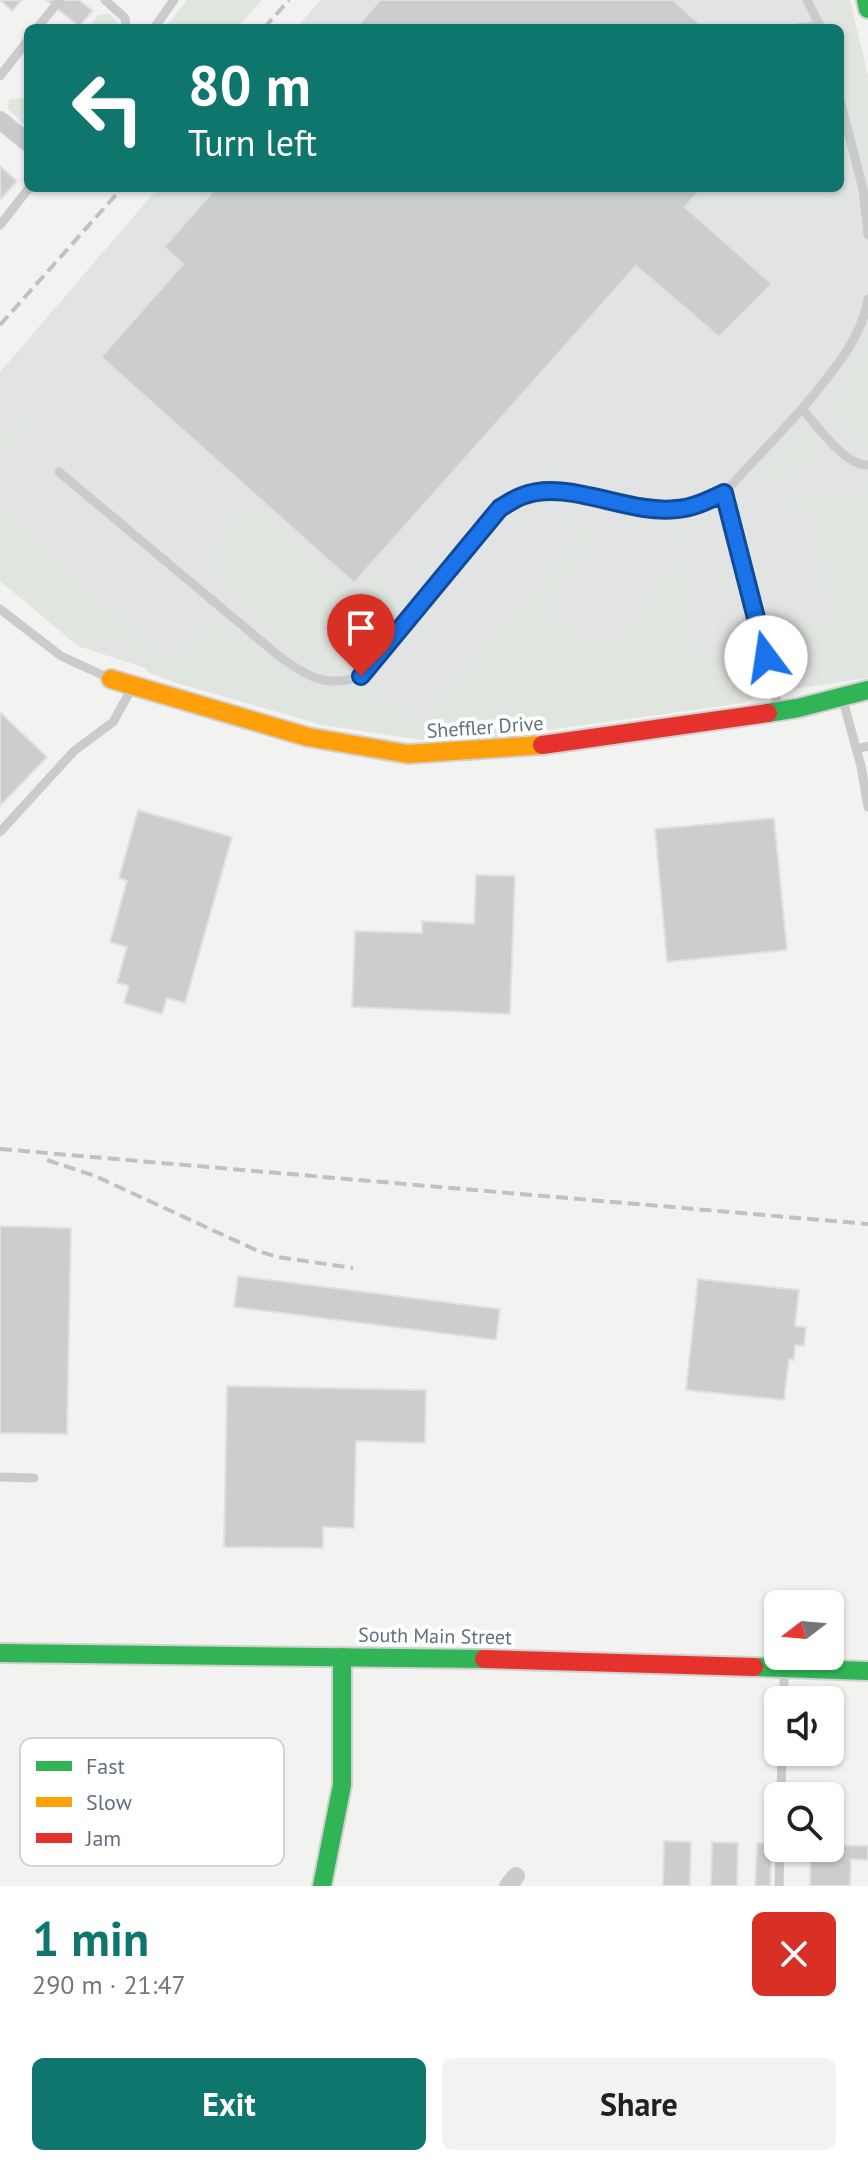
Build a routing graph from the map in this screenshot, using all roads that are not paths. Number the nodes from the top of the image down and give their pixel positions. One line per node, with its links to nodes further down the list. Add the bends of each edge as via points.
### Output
1 (60, 0): 7 (lane)
2 (105, 0): 8 (lane)
3 (174, 0): 9 (lane)
4 (807, 0): 10 (lane)
5 (866, 0): 6 (street)
6 (868, 9)
7 (40, 24)
8 (126, 24)
9 (157, 24)
10 (819, 24)
11 (24, 45): 12 (lane)
12 (3, 71)
13 (844, 115): 18 (lane, via 863,189)
14 (0, 120): 15 (street)
15 (24, 140)
16 (26, 192): 17 (lane)
17 (0, 225)
18 (868, 235)
19 (868, 299): 20 (lane, via 857,334)
20 (802, 409): 21 (lane, via 849,460); 23 (lane)
21 (868, 465)
22 (59, 472): 23 (lane, via 304,675 348,681 361,676 500,508 522,495 562,492 678,509)
23 (724, 493): 29 (lane)
24 (0, 609): 25 (lane, via 61,656)
25 (111, 679): 26 (street, Sheffler Drive)
26 (133, 686): 29 (street, Sheffler Drive, via 308,737 408,754 518,748); 33 (lane, via 113,722 74,751)
27 (868, 690): 28 (street, Sheffler Drive)
28 (842, 697): 29 (street, Sheffler Drive); 31 (lane)
29 (780, 711)
30 (868, 746): 31 (lane)
31 (856, 749): 32 (lane)
32 (868, 807)
33 (0, 832)
34 (0, 1477): 35 (lane)
35 (34, 1478)
36 (0, 1653): 37 (street, South Main Street)
37 (342, 1657): 38 (street, South Main Street); 42 (street, via 342,1785)
38 (764, 1668)
39 (826, 1670): 40 (street, South Main Street)
40 (868, 1671)
41 (780, 1862): 43 (lane)
42 (322, 1886)
43 (779, 1886)

